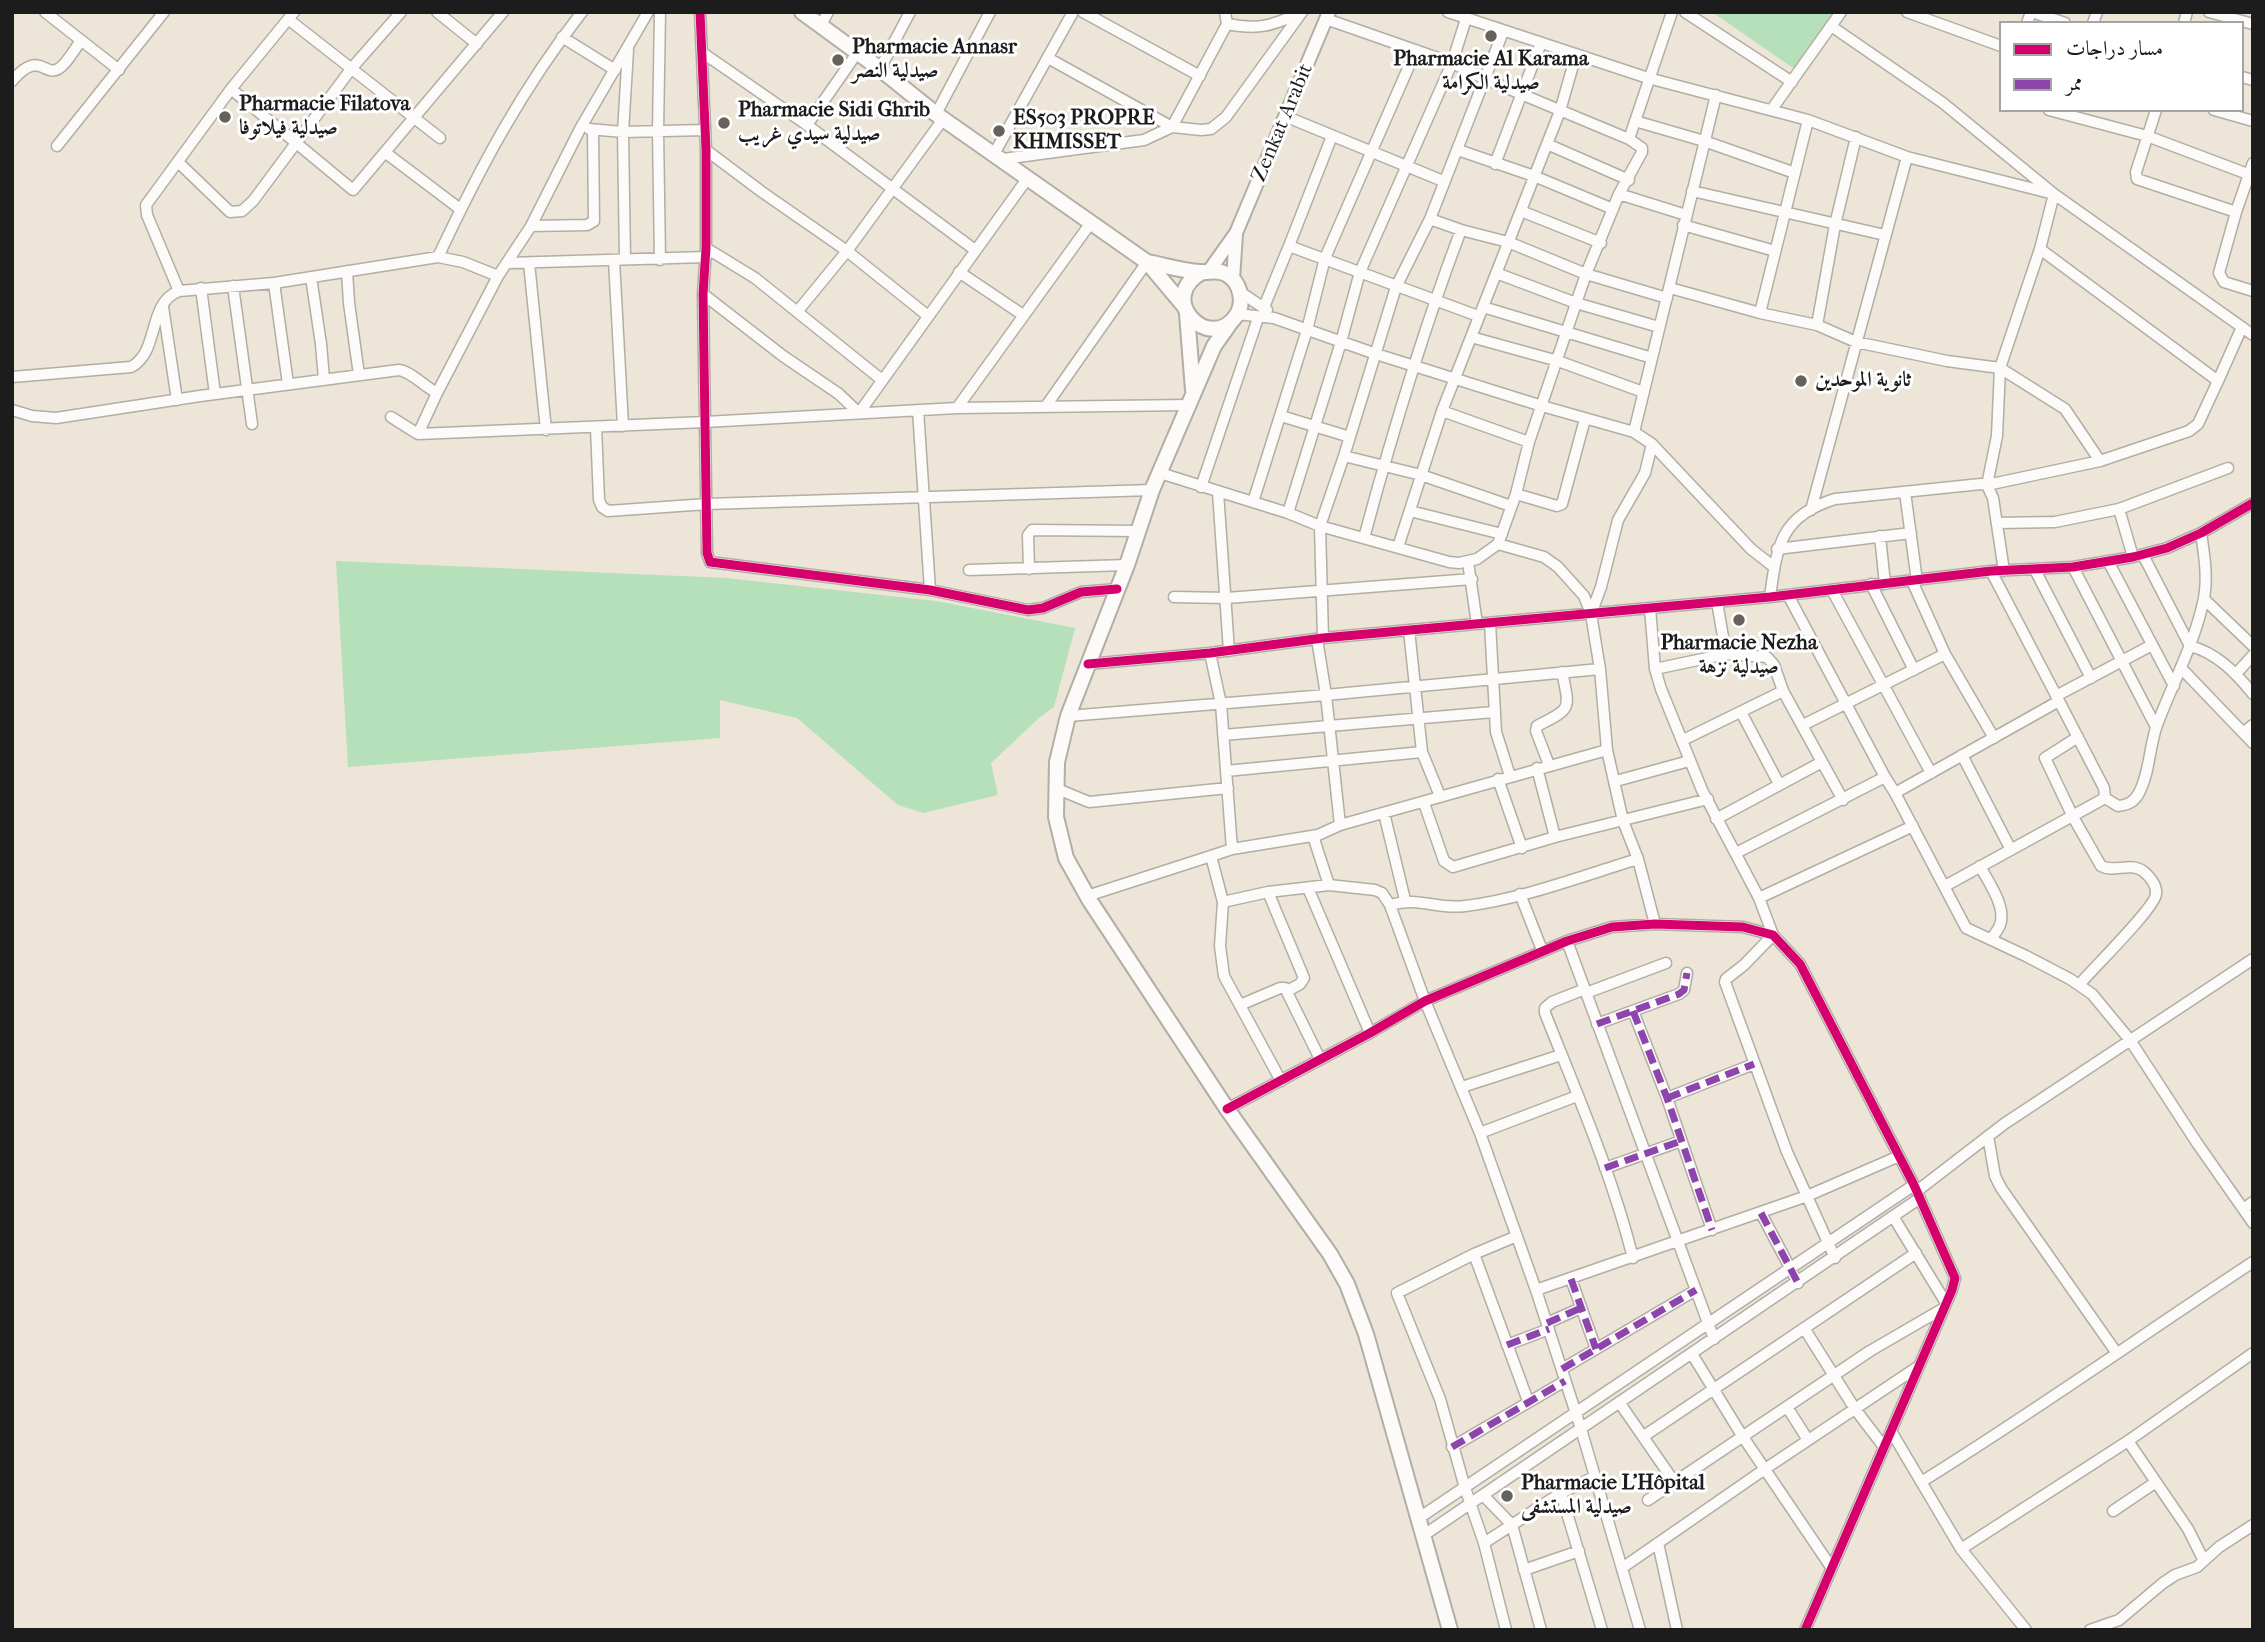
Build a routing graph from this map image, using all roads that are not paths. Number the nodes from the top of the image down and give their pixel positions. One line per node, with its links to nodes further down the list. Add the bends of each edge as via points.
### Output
1 (45, 12): 35 (street)
2 (163, 12): 48 (street)
3 (401, 12): 46 (street)
4 (437, 12): 37 (street)
5 (503, 12): 37 (street)
6 (582, 12): 34 (street)
7 (648, 12): 39 (street)
8 (660, 12): 74 (street)
9 (701, 12): 41 (street)
10 (802, 12): 32 (main road)
11 (828, 12): 32 (street)
12 (910, 12): 47 (street)
13 (990, 12): 63 (street)
14 (1073, 12): 44 (street)
15 (1083, 12): 50 (street)
16 (1225, 12): 30 (street)
17 (1302, 12): 30 (street, via 1252,29); 70 (street, via 1220,124 1211,130)
18 (1448, 12): 27 (street)
19 (1671, 12): 51 (street)
20 (1685, 12): 54 (street)
21 (1841, 12): 31 (street)
22 (1907, 12): 38 (street)
23 (2031, 12): 28 (street)
24 (2209, 12): 29 (street)
25 (1327, 15): 40 (street); 65 (street, Zenkat Arabit)
26 (291, 16): 46 (street); 55 (street)
27 (1466, 19): 33 (street); 45 (street)
28 (2059, 21)
29 (2242, 21)
30 (1227, 24): 50 (street)
31 (1831, 26): 54 (street); 104 (street, via 1943,103)
32 (820, 27): 42 (main road)
33 (1503, 32): 36 (street); 52 (street)
34 (562, 37): 49 (street); 105 (street, via 515,106)
35 (80, 42): 48 (street); 53 (street, via 58,69 33,65)
36 (1541, 43): 43 (street); 56 (street)
37 (477, 44): 64 (street)
38 (1999, 45)
39 (628, 49): 49 (street); 75 (street)
40 (1416, 50): 45 (street); 87 (street)
41 (703, 53): 69 (street); 73 (street)
42 (857, 53): 47 (main road); 69 (street)
43 (1576, 55): 51 (street); 59 (street)
44 (1048, 58): 70 (street); 89 (street)
45 (1452, 63): 52 (street); 94 (street)
46 (351, 69): 64 (street); 82 (street)
47 (880, 69): 63 (main road)
48 (119, 70): 84 (street)
49 (615, 70): 71 (street)
50 (1199, 76): 70 (street)
51 (1648, 78): 57 (street); 67 (street)
52 (1485, 79): 56 (street); 86 (street)
53 (12, 81)
54 (1792, 82): 58 (street)
55 (231, 89): 82 (street); 91 (street)
56 (1522, 94): 59 (street); 93 (street)
57 (1716, 96): 58 (street); 81 (street)
58 (1772, 110): 66 (street)
59 (1560, 111): 80 (street); 83 (street)
60 (2057, 112): 77 (street)
61 (2155, 112): 77 (street)
62 (2221, 112): 68 (street)
63 (940, 116): 89 (main road); 101 (street)
64 (414, 117): 79 (street); 88 (street)
65 (1287, 117): 76 (street); 116 (street, Zenkat Arabit)
66 (1808, 120): 78 (street); 95 (street)
67 (1635, 121): 80 (street); 81 (street)
68 (2253, 121)
69 (807, 125): 101 (street)
70 (1172, 127): 89 (street, via 1144,140)
71 (580, 129): 72 (street); 114 (street)
72 (593, 130): 75 (street); 114 (street, via 594,221)
73 (704, 130): 74 (street); 85 (street)
74 (658, 131): 75 (street); 129 (street)
75 (623, 132): 128 (street)
76 (1332, 136): 87 (street); 120 (street)
77 (2147, 136): 97 (street); 109 (street, via 2137,179)
78 (1856, 137): 90 (street); 113 (street)
79 (440, 138)
80 (1629, 139): 99 (street, via 1642,150)
81 (1704, 141): 95 (street); 102 (street)
82 (295, 144): 88 (street, via 353,190); 91 (street, via 253,201 238,213 226,209)
83 (1547, 144): 96 (street); 99 (street)
84 (57, 146)
85 (706, 150): 123 (street); 125 (street)
86 (1458, 150): 93 (street); 100 (street)
87 (1371, 152): 94 (street); 127 (street)
88 (386, 153): 105 (street)
89 (998, 157): 98 (main road)
90 (1908, 157): 104 (street); 117 (street)
91 (178, 162): 146 (street, via 146,208)
92 (2253, 163): 97 (street)
93 (1495, 164): 96 (street)
94 (1405, 166): 100 (street); 136 (street)
95 (1794, 173): 108 (street)
96 (1534, 176): 106 (street); 107 (street)
97 (2250, 176): 109 (street)
98 (1027, 178): 112 (main road); 122 (street)
99 (1629, 180): 103 (street)
100 (1443, 181): 110 (street)
101 (893, 187): 122 (street); 123 (street)
102 (1692, 191): 108 (street); 111 (street)
103 (1619, 194): 106 (street); 111 (street)
104 (2054, 194): 121 (street); 165 (street)
105 (460, 209): 126 (street)
106 (1613, 209): 119 (street)
107 (1521, 211): 118 (street); 119 (street)
108 (1785, 211): 113 (street); 124 (street)
109 (2236, 212): 147 (street, via 2219,275 2224,282)
110 (1430, 219): 115 (street); 144 (street)
111 (1685, 220): 124 (street); 148 (street)
112 (1090, 224): 130 (main road); 158 (street)
113 (1835, 225): 117 (street); 163 (street)
114 (531, 226): 131 (street)
115 (1461, 230): 118 (street); 150 (street)
116 (1237, 233): 135 (street); 143 (street)
117 (1885, 235): 171 (street)
118 (1508, 242): 137 (street); 138 (street)
119 (1601, 243): 138 (street)
120 (1289, 246): 127 (street); 153 (street)
121 (2040, 248): 176 (street); 182 (street)
122 (975, 250): 134 (street)
123 (848, 251): 156 (street); 159 (street)
124 (1775, 251): 157 (street)
125 (706, 253): 129 (street); 149 (street); 156 (street, via 755,278)
126 (438, 257): 133 (street); 139 (street)
127 (1325, 258): 136 (street); 166 (street)
128 (620, 260): 129 (street); 132 (street); 202 (street)
129 (660, 260)
130 (1147, 262): 135 (main road); 154 (main road); 190 (street)
131 (508, 263): 132 (street); 139 (street)
132 (529, 263): 205 (street)
133 (347, 271): 140 (street); 177 (street)
134 (959, 272): 158 (street); 159 (street)
135 (1206, 272): 143 (main road, via 1226,274); 154 (main road, via 1188,284)
136 (1360, 272): 144 (street); 170 (street)
137 (1496, 273): 152 (street); 155 (street)
138 (1586, 274): 148 (street); 152 (street)
139 (498, 276): 186 (street)
140 (311, 277): 141 (street); 180 (street)
141 (274, 283): 142 (street); 183 (street)
142 (233, 286): 145 (street); 184 (street)
143 (1237, 286): 153 (street); 160 (main road, via 1241,304)
144 (1396, 287): 150 (street); 172 (street)
145 (201, 288): 146 (street); 187 (street)
146 (179, 291): 151 (street)
147 (2253, 291)
148 (1668, 293): 157 (street); 164 (street)
149 (703, 294): 196 (street); 200 (street)
150 (1434, 301): 155 (street); 175 (street)
151 (163, 302): 178 (street, via 145,354 131,367); 188 (street)
152 (1576, 303): 164 (street); 167 (street)
153 (1264, 307): 162 (street)
154 (1185, 310): 160 (main road, via 1202,327 1222,327); 189 (main road)
155 (1480, 311): 167 (street); 169 (street)
156 (797, 312): 181 (street)
157 (1760, 313): 163 (street)
158 (1023, 315): 192 (street)
159 (928, 316): 181 (street)
160 (1234, 318): 161 (street); 189 (main road, via 1214,346)
161 (1258, 318): 162 (street); 218 (street)
162 (1274, 318): 166 (street)
163 (1817, 325): 171 (street)
164 (1659, 327): 173 (street)
165 (2242, 327): 168 (street); 182 (street)
166 (1307, 330): 170 (street); 197 (street)
167 (1567, 332): 173 (street); 174 (street)
168 (2253, 335)
169 (1471, 337): 174 (street); 179 (street)
170 (1341, 342): 172 (street); 204 (street)
171 (1856, 342): 176 (street); 229 (street)
172 (1377, 354): 175 (street); 208 (street)
173 (1651, 358): 185 (street)
174 (1558, 361): 185 (street); 191 (street)
175 (1415, 365): 179 (street); 213 (street)
176 (2000, 368): 212 (street, via 2065,409); 217 (street, via 1997,436)
177 (359, 374): 180 (street); 186 (street, via 403,370)
178 (12, 377)
179 (1455, 378): 191 (street); 195 (street)
180 (324, 379): 183 (street)
181 (883, 380): 196 (street)
182 (2218, 381): 212 (street, via 2198,424 2189,431)
183 (288, 384): 184 (street)
184 (248, 390): 187 (street); 201 (street)
185 (1643, 392): 206 (street)
186 (437, 393): 207 (street)
187 (215, 394): 188 (street)
188 (177, 400): 193 (street, via 56,418)
189 (1191, 400): 190 (street); 215 (main road)
190 (1046, 406): 192 (street)
191 (1542, 406): 199 (street); 209 (street)
192 (957, 408): 194 (street)
193 (12, 410)
194 (918, 410): 196 (street); 223 (street)
195 (1442, 411): 209 (street); 216 (street)
196 (859, 413): 200 (street)
197 (1281, 416): 204 (street); 224 (street)
198 (391, 417): 207 (street)
199 (1585, 419): 206 (street); 222 (street, via 1562,504)
200 (705, 422): 202 (street); 226 (street)
201 (253, 424)
202 (623, 426): 203 (street)
203 (596, 427): 205 (street); 226 (street, via 599,499 604,510)
204 (1315, 427): 208 (street); 231 (street)
205 (546, 430): 207 (street)
206 (1633, 432): 210 (street)
207 (418, 434)
208 (1350, 438): 211 (street)
209 (1529, 442): 222 (street)
210 (1652, 444): 246 (street, via 1751,549); 268 (street, via 1645,473 1618,520)
211 (1344, 456): 213 (street); 233 (street)
212 (2101, 461): 217 (street)
213 (1384, 465): 216 (street); 238 (street)
214 (2228, 468): 228 (street)
215 (1160, 473): 218 (street); 219 (main road)
216 (1421, 475): 227 (street); 230 (street)
217 (1987, 485): 221 (street); 232 (street)
218 (1201, 487): 220 (street)
219 (1152, 490): 223 (street); 234 (main road)
220 (1218, 492): 224 (street); 264 (street)
221 (1905, 492): 229 (street, via 1835,499); 235 (street)
222 (1516, 494): 227 (street)
223 (923, 499): 226 (street); 259 (street)
224 (1253, 502): 231 (street)
225 (2253, 502): 236 (street)
226 (707, 504): 259 (street, via 707,553 714,564)
227 (1511, 506): 239 (street)
228 (2119, 509): 232 (street, via 2055,522); 242 (street)
229 (1811, 510): 241 (street, via 1784,534)
230 (1410, 511): 239 (street); 240 (street)
231 (1288, 513): 233 (street)
232 (1997, 523): 252 (street)
233 (1320, 526): 238 (street); 258 (street)
234 (1138, 531): 245 (main road); 248 (street, via 1032,530 1028,535)
235 (1911, 533): 237 (street); 254 (street)
236 (2201, 533): 242 (street); 265 (street)
237 (1880, 536): 241 (street); 256 (street)
238 (1364, 538): 240 (street)
239 (1500, 539): 244 (street); 268 (street, via 1558,567 1584,596)
240 (1398, 547): 244 (street, via 1449,562)
241 (1777, 549): 246 (street)
242 (2138, 556): 243 (street); 274 (street)
243 (2108, 561): 247 (street); 273 (street)
244 (1468, 562): 253 (street)
245 (1127, 565): 248 (street); 257 (main road)
246 (1774, 567): 263 (street)
247 (2073, 567): 250 (street); 281 (street)
248 (1029, 569): 249 (street)
249 (969, 570)
250 (2035, 570): 252 (street); 290 (street)
251 (1991, 571): 252 (street); 254 (street); 297 (street)
252 (2004, 571)
253 (1472, 579): 258 (street); 270 (street)
254 (1915, 581): 256 (street); 279 (street)
255 (1871, 584): 256 (street); 260 (street); 286 (street)
256 (1885, 584)
257 (1117, 589): 259 (street, via 1081,592 1028,610); 282 (main road)
258 (1322, 589): 264 (street); 272 (street)
259 (930, 590)
260 (1832, 590): 261 (street); 292 (street)
261 (1788, 595): 263 (street); 299 (street)
262 (1174, 597): 264 (street)
263 (1770, 597): 266 (street)
264 (1227, 598): 276 (street)
265 (2204, 599): 274 (street); 275 (street)
266 (1717, 602): 267 (street); 278 (street)
267 (1650, 608): 268 (street); 283 (street)
268 (1591, 614): 269 (street); 285 (street)
269 (1490, 623): 270 (street); 289 (street)
270 (1477, 624): 271 (street)
271 (1409, 630): 272 (street); 291 (street)
272 (1320, 638): 276 (street); 296 (street)
273 (2152, 645): 281 (street); 293 (street)
274 (2190, 646): 284 (street); 288 (street, via 2206,650)
275 (2253, 646)
276 (1229, 651): 277 (street)
277 (1210, 653): 282 (street); 298 (street)
278 (1726, 654): 283 (street); 294 (street, via 1768,657)
279 (1945, 654): 286 (street); 311 (street)
280 (2253, 655): 288 (street)
281 (2122, 661): 290 (street); 307 (street)
282 (1088, 664): 302 (main road)
283 (1655, 668): 312 (street)
284 (2181, 668): 293 (street); 308 (street)
285 (1600, 669): 287 (street); 314 (street)
286 (1914, 670): 292 (street)
287 (1562, 672): 289 (street); 320 (street, via 1568,705 1536,731)
288 (2236, 674): 295 (street)
289 (1492, 677): 291 (street); 300 (street)
290 (2091, 678): 297 (street)
291 (1414, 686): 296 (street); 303 (street)
292 (1883, 686): 299 (street); 323 (street)
293 (2174, 686): 307 (street)
294 (1783, 691): 301 (street); 304 (street)
295 (2253, 694)
296 (1326, 695): 298 (street); 306 (street)
297 (2057, 699): 310 (street); 311 (street)
298 (1221, 704): 302 (street); 309 (street)
299 (1846, 704): 304 (street); 325 (street)
300 (1494, 712): 303 (street); 324 (street, via 1499,747)
301 (1741, 712): 312 (street); 328 (street)
302 (1068, 716): 329 (main road)
303 (1417, 719): 306 (street); 315 (street)
304 (1803, 725): 319 (street)
305 (2253, 725): 308 (street)
306 (1330, 726): 309 (street); 318 (street)
307 (2156, 727): 333 (street, via 2144,782 2135,800 2118,806)
308 (2244, 732): 313 (street)
309 (1223, 735): 322 (street)
310 (2078, 737): 333 (street); 338 (street, via 2045,758)
311 (1994, 738): 316 (street)
312 (1683, 740): 317 (street)
313 (2253, 743)
314 (1607, 750): 320 (street); 327 (street)
315 (1422, 752): 318 (street); 332 (street)
316 (1962, 755): 323 (street); 347 (street)
317 (1689, 761): 327 (street); 334 (street)
318 (1333, 762): 322 (street); 341 (street)
319 (1822, 762): 328 (street); 335 (street)
320 (1549, 765): 321 (street)
321 (1537, 768): 324 (street); 344 (street)
322 (1226, 771): 330 (street)
323 (1931, 773): 331 (street)
324 (1510, 776): 326 (street)
325 (1885, 777): 331 (street); 335 (street)
326 (1498, 779): 332 (street); 345 (street)
327 (1616, 781): 340 (street)
328 (1779, 784): 339 (street)
329 (1055, 788): 330 (street, via 1089,802); 357 (main road, via 1056,817 1066,858)
330 (1228, 789): 346 (street)
331 (1895, 793): 342 (street)
332 (1440, 796): 336 (street)
333 (2105, 798): 338 (street)
334 (1708, 799): 339 (street); 340 (street)
335 (1843, 800): 348 (street)
336 (1424, 803): 337 (street); 345 (street, via 1444,861 1452,867)
337 (1384, 813): 341 (street); 359 (street)
338 (2073, 817): 347 (street); 370 (street, via 2101,866 2134,867 2156,887 2147,911)
339 (1716, 819): 348 (street)
340 (1623, 821): 344 (street); 350 (street)
341 (1340, 825): 343 (street)
342 (1913, 826): 353 (street); 358 (street)
343 (1313, 836): 346 (street); 352 (street)
344 (1555, 837): 345 (street)
345 (1521, 848)
346 (1232, 849): 349 (street)
347 (2011, 850): 351 (street)
348 (1736, 853): 358 (street)
349 (1210, 856): 357 (street); 360 (street)
350 (1638, 859): 356 (street); 362 (street)
351 (1980, 866): 353 (street); 364 (street, via 2001,917)
352 (1329, 885): 354 (street); 361 (street, via 1375,890)
353 (1945, 886): 364 (street, via 1966,928)
354 (1308, 888): 355 (street); 377 (street)
355 (1268, 892): 360 (street); 371 (street, via 1304,978)
356 (1520, 894): 359 (street, via 1462,907); 366 (street)
357 (1087, 896): 386 (main road)
358 (1759, 898): 363 (street)
359 (1405, 900): 361 (street)
360 (1223, 902): 374 (street, via 1221,962)
361 (1390, 905): 373 (street)
362 (1655, 924): 363 (street, via 1743,928); 365 (street, via 1612,928)
363 (1773, 935): 381 (street, via 1725,982); 391 (street, via 1800,964)
364 (1991, 939): 370 (street)
365 (1567, 941): 366 (street); 372 (street)
366 (1542, 950): 373 (street)
367 (2253, 959): 378 (street)
368 (1666, 963): 372 (street)
369 (1687, 973): 375 (street, via 1682,992)
370 (2079, 985): 378 (street, via 2109,1012)
371 (1287, 991): 374 (street, via 1280,988); 380 (street)
372 (1585, 991): 376 (street); 379 (street, via 1545,1008)
373 (1424, 1001): 377 (street); 383 (street)
374 (1240, 1005): 382 (street)
375 (1633, 1011): 376 (street); 385 (street)
376 (1598, 1024): 390 (street)
377 (1370, 1033): 380 (street)
378 (2130, 1040): 388 (street); 396 (street)
379 (1561, 1055): 383 (street); 384 (street)
380 (1320, 1059): 382 (street)
381 (1754, 1064): 385 (street); 394 (street)
382 (1281, 1081): 386 (street)
383 (1462, 1087): 387 (street)
384 (1577, 1096): 387 (street); 392 (street)
385 (1667, 1098): 389 (street)
386 (1227, 1109): 454 (main road, via 1318,1235 1347,1284)
387 (1480, 1133): 401 (street)
388 (1988, 1136): 393 (street); 422 (street, via 1994,1176 2001,1188)
389 (1681, 1141): 390 (street); 400 (street)
390 (1646, 1154): 392 (street); 402 (street)
391 (1897, 1157): 393 (street); 394 (street)
392 (1605, 1168): 406 (street)
393 (1917, 1191): 398 (street); 403 (street); 414 (street, via 1955,1278)
394 (1807, 1196): 397 (street); 403 (street)
395 (2253, 1202): 396 (street)
396 (2243, 1209): 399 (street)
397 (1761, 1213): 400 (street); 409 (street)
398 (1894, 1218): 404 (street); 407 (street)
399 (2253, 1223)
400 (1713, 1230): 402 (street)
401 (1517, 1236): 405 (street); 412 (street)
402 (1679, 1242): 406 (street); 413 (street)
403 (1828, 1244): 407 (street); 409 (street)
404 (1916, 1253): 414 (street); 418 (street)
405 (1474, 1254): 420 (street); 441 (street, via 1396,1293 1440,1399)
406 (1633, 1258): 410 (street)
407 (1835, 1258): 411 (street)
408 (2253, 1262): 422 (street)
409 (1790, 1269): 411 (street); 416 (street)
410 (1571, 1279): 412 (street); 415 (street)
411 (1798, 1283): 419 (street)
412 (1536, 1290): 417 (street)
413 (1696, 1290): 416 (street); 421 (street)
414 (1945, 1305): 425 (street); 427 (street)
415 (1581, 1308): 417 (street); 421 (street)
416 (1709, 1324): 419 (street); 434 (street)
417 (1548, 1326): 420 (street); 426 (street)
418 (1804, 1328): 427 (street); 429 (street)
419 (1714, 1339): 424 (street)
420 (1507, 1345): 430 (street)
421 (1596, 1349): 426 (street)
422 (2116, 1352): 445 (street)
423 (2253, 1353): 440 (street)
424 (1692, 1354): 429 (street); 431 (street)
425 (1917, 1368): 433 (street); 436 (street)
426 (1562, 1369): 428 (street)
427 (1834, 1376): 432 (street); 433 (street)
428 (1565, 1381): 430 (street); 434 (street)
429 (1714, 1389): 437 (street); 438 (street)
430 (1528, 1401): 441 (street)
431 (1619, 1402): 435 (street); 437 (street)
432 (1787, 1407): 438 (street); 439 (street)
433 (1855, 1409): 439 (street); 442 (street)
434 (1575, 1413): 435 (street); 448 (street)
435 (1581, 1429): 444 (street); 450 (street)
436 (1891, 1431): 442 (street); 445 (street)
437 (1644, 1436): 447 (street)
438 (1744, 1437): 443 (street); 447 (street)
439 (1808, 1440): 443 (street)
440 (2128, 1441): 446 (street); 460 (street)
441 (1452, 1447): 448 (street)
442 (1884, 1447): 463 (street)
443 (1765, 1469): 459 (street); 463 (street)
444 (1594, 1476): 449 (street); 464 (street)
445 (1922, 1482): 460 (street)
446 (2156, 1482): 453 (street); 462 (street)
447 (1675, 1483): 451 (street)
448 (1465, 1488): 452 (street); 454 (street)
449 (1561, 1493): 455 (street); 461 (street)
450 (1483, 1495): 452 (street); 455 (street)
451 (1648, 1500)
452 (1471, 1503): 457 (street); 458 (street)
453 (2113, 1511)
454 (1419, 1518): 457 (main road)
455 (1512, 1525): 458 (street); 465 (street)
456 (2253, 1525): 462 (street)
457 (1424, 1535): 466 (main road)
458 (1484, 1543): 467 (street)
459 (1658, 1543): 464 (street); 471 (street)
460 (1961, 1549): 473 (street)
461 (1579, 1551): 465 (street); 469 (street)
462 (2203, 1559): 474 (street, via 2197,1567 2163,1583 2119,1620)
463 (1831, 1567): 472 (street)
464 (1622, 1568): 470 (street)
465 (1524, 1570): 468 (street)
466 (1450, 1630)
467 (1506, 1630)
468 (1541, 1630)
469 (1602, 1630)
470 (1640, 1630)
471 (1678, 1630)
472 (1805, 1630)
473 (2026, 1630)
474 (2090, 1630)

